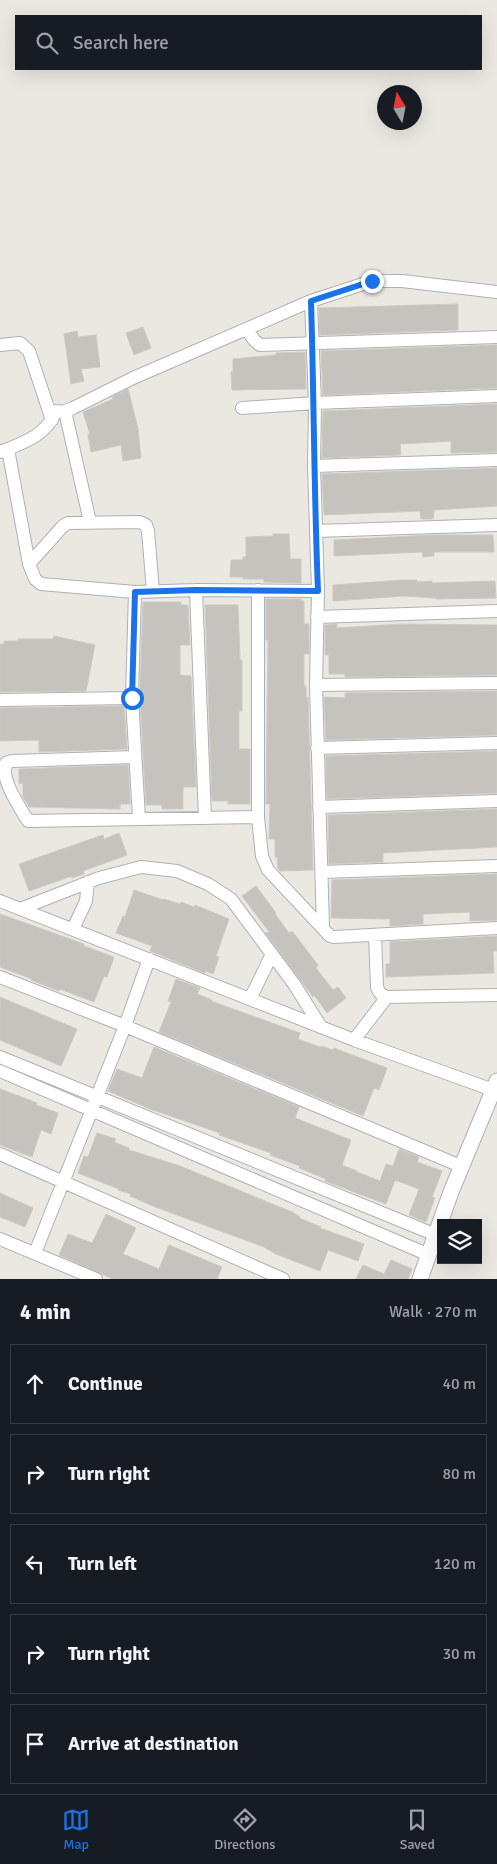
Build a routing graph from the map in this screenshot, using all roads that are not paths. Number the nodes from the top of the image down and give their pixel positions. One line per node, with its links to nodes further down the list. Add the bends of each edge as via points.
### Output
1 (497, 292): 2 (street, via 387,280 372,281)
2 (311, 301): 3 (street); 5 (street)
3 (247, 329): 5 (street, via 260,346); 10 (street)
4 (497, 336): 5 (street)
5 (312, 342): 8 (street)
6 (0, 345): 11 (street, via 20,343 29,350)
7 (497, 396): 8 (street)
8 (314, 403): 9 (street); 14 (street)
9 (242, 408)
10 (65, 411): 11 (street, via 56,411); 15 (street)
11 (52, 420): 12 (street, via 30,440)
12 (4, 450): 18 (street)
13 (497, 460): 14 (street)
14 (314, 466): 17 (street)
15 (90, 522): 18 (street, via 63,526); 21 (street, via 146,524)
16 (497, 524): 17 (street)
17 (316, 531): 22 (street)
18 (29, 564): 23 (street, via 35,579 41,584)
19 (196, 590): 20 (street); 21 (street); 37 (street)
20 (258, 590): 22 (street); 35 (street)
21 (153, 591): 23 (street)
22 (318, 591): 25 (street)
23 (135, 592): 28 (street)
24 (497, 611): 25 (street)
25 (317, 616): 27 (street)
26 (497, 683): 27 (street)
27 (316, 685): 31 (street)
28 (132, 698): 29 (street); 32 (street)
29 (0, 700)
30 (497, 743): 31 (street)
31 (317, 748): 34 (street)
32 (135, 757): 36 (street); 36 (street, via 12,761 6,763 3,772 4,781 28,821)
33 (497, 801): 34 (street)
34 (318, 807): 39 (street)
35 (258, 817): 37 (street); 43 (street, via 262,856 268,870)
36 (140, 818): 37 (street)
37 (205, 818)
38 (497, 866): 39 (street)
39 (322, 872): 43 (street)
40 (88, 882): 42 (street); 45 (street, via 86,901); 47 (street, via 140,867 177,871 208,884 231,899)
41 (0, 901): 42 (street)
42 (20, 909): 45 (street)
43 (324, 928): 46 (street, via 336,938)
44 (497, 928): 46 (street)
45 (73, 929): 48 (street)
46 (375, 936): 51 (street, via 377,987 379,993)
47 (272, 954): 52 (street); 54 (street)
48 (148, 959): 52 (street); 53 (street)
49 (0, 977): 53 (street)
50 (497, 995): 51 (street)
51 (387, 997): 55 (street)
52 (250, 999): 54 (street)
53 (125, 1026): 59 (street); 62 (street)
54 (320, 1026): 55 (street)
55 (354, 1040): 58 (street)
56 (0, 1057): 59 (street)
57 (0, 1071): 60 (street)
58 (495, 1085): 62 (street)
59 (96, 1096): 60 (street); 64 (street)
60 (91, 1110): 63 (street); 67 (street)
61 (0, 1154): 63 (street)
62 (463, 1166): 64 (street)
63 (63, 1181): 66 (street); 68 (street)
64 (436, 1235): 67 (street)
65 (0, 1240): 66 (street)
66 (35, 1253): 69 (street)
67 (428, 1255): 71 (street)
68 (267, 1276): 70 (street)
69 (96, 1279)
70 (283, 1279)
71 (420, 1279)

